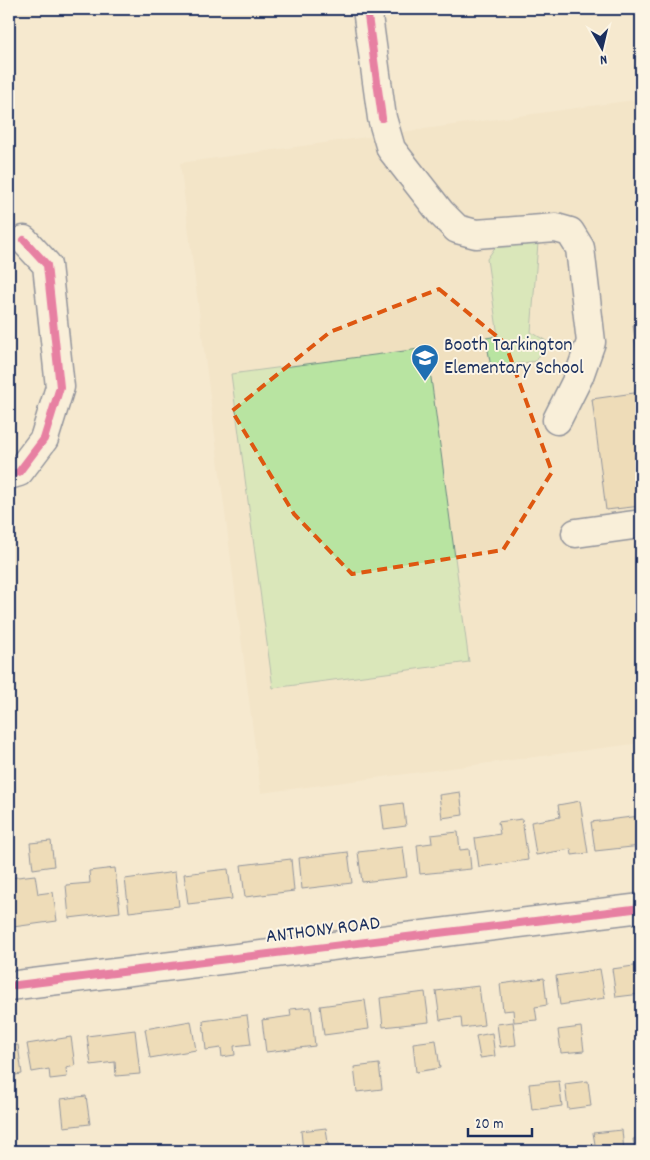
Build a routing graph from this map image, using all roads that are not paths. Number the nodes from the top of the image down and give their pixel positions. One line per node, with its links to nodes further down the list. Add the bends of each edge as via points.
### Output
1 (367, 9): 3 (street, via 382,118 391,149 457,230 476,234 556,228 570,232 580,248 591,342)
2 (24, 240): 4 (street, via 47,265 60,387 44,439 19,472)
3 (557, 420)
4 (9, 475)
5 (641, 524): 6 (street)
6 (576, 533)
7 (641, 908): 8 (street, ANTHONY ROAD)
8 (9, 986)

